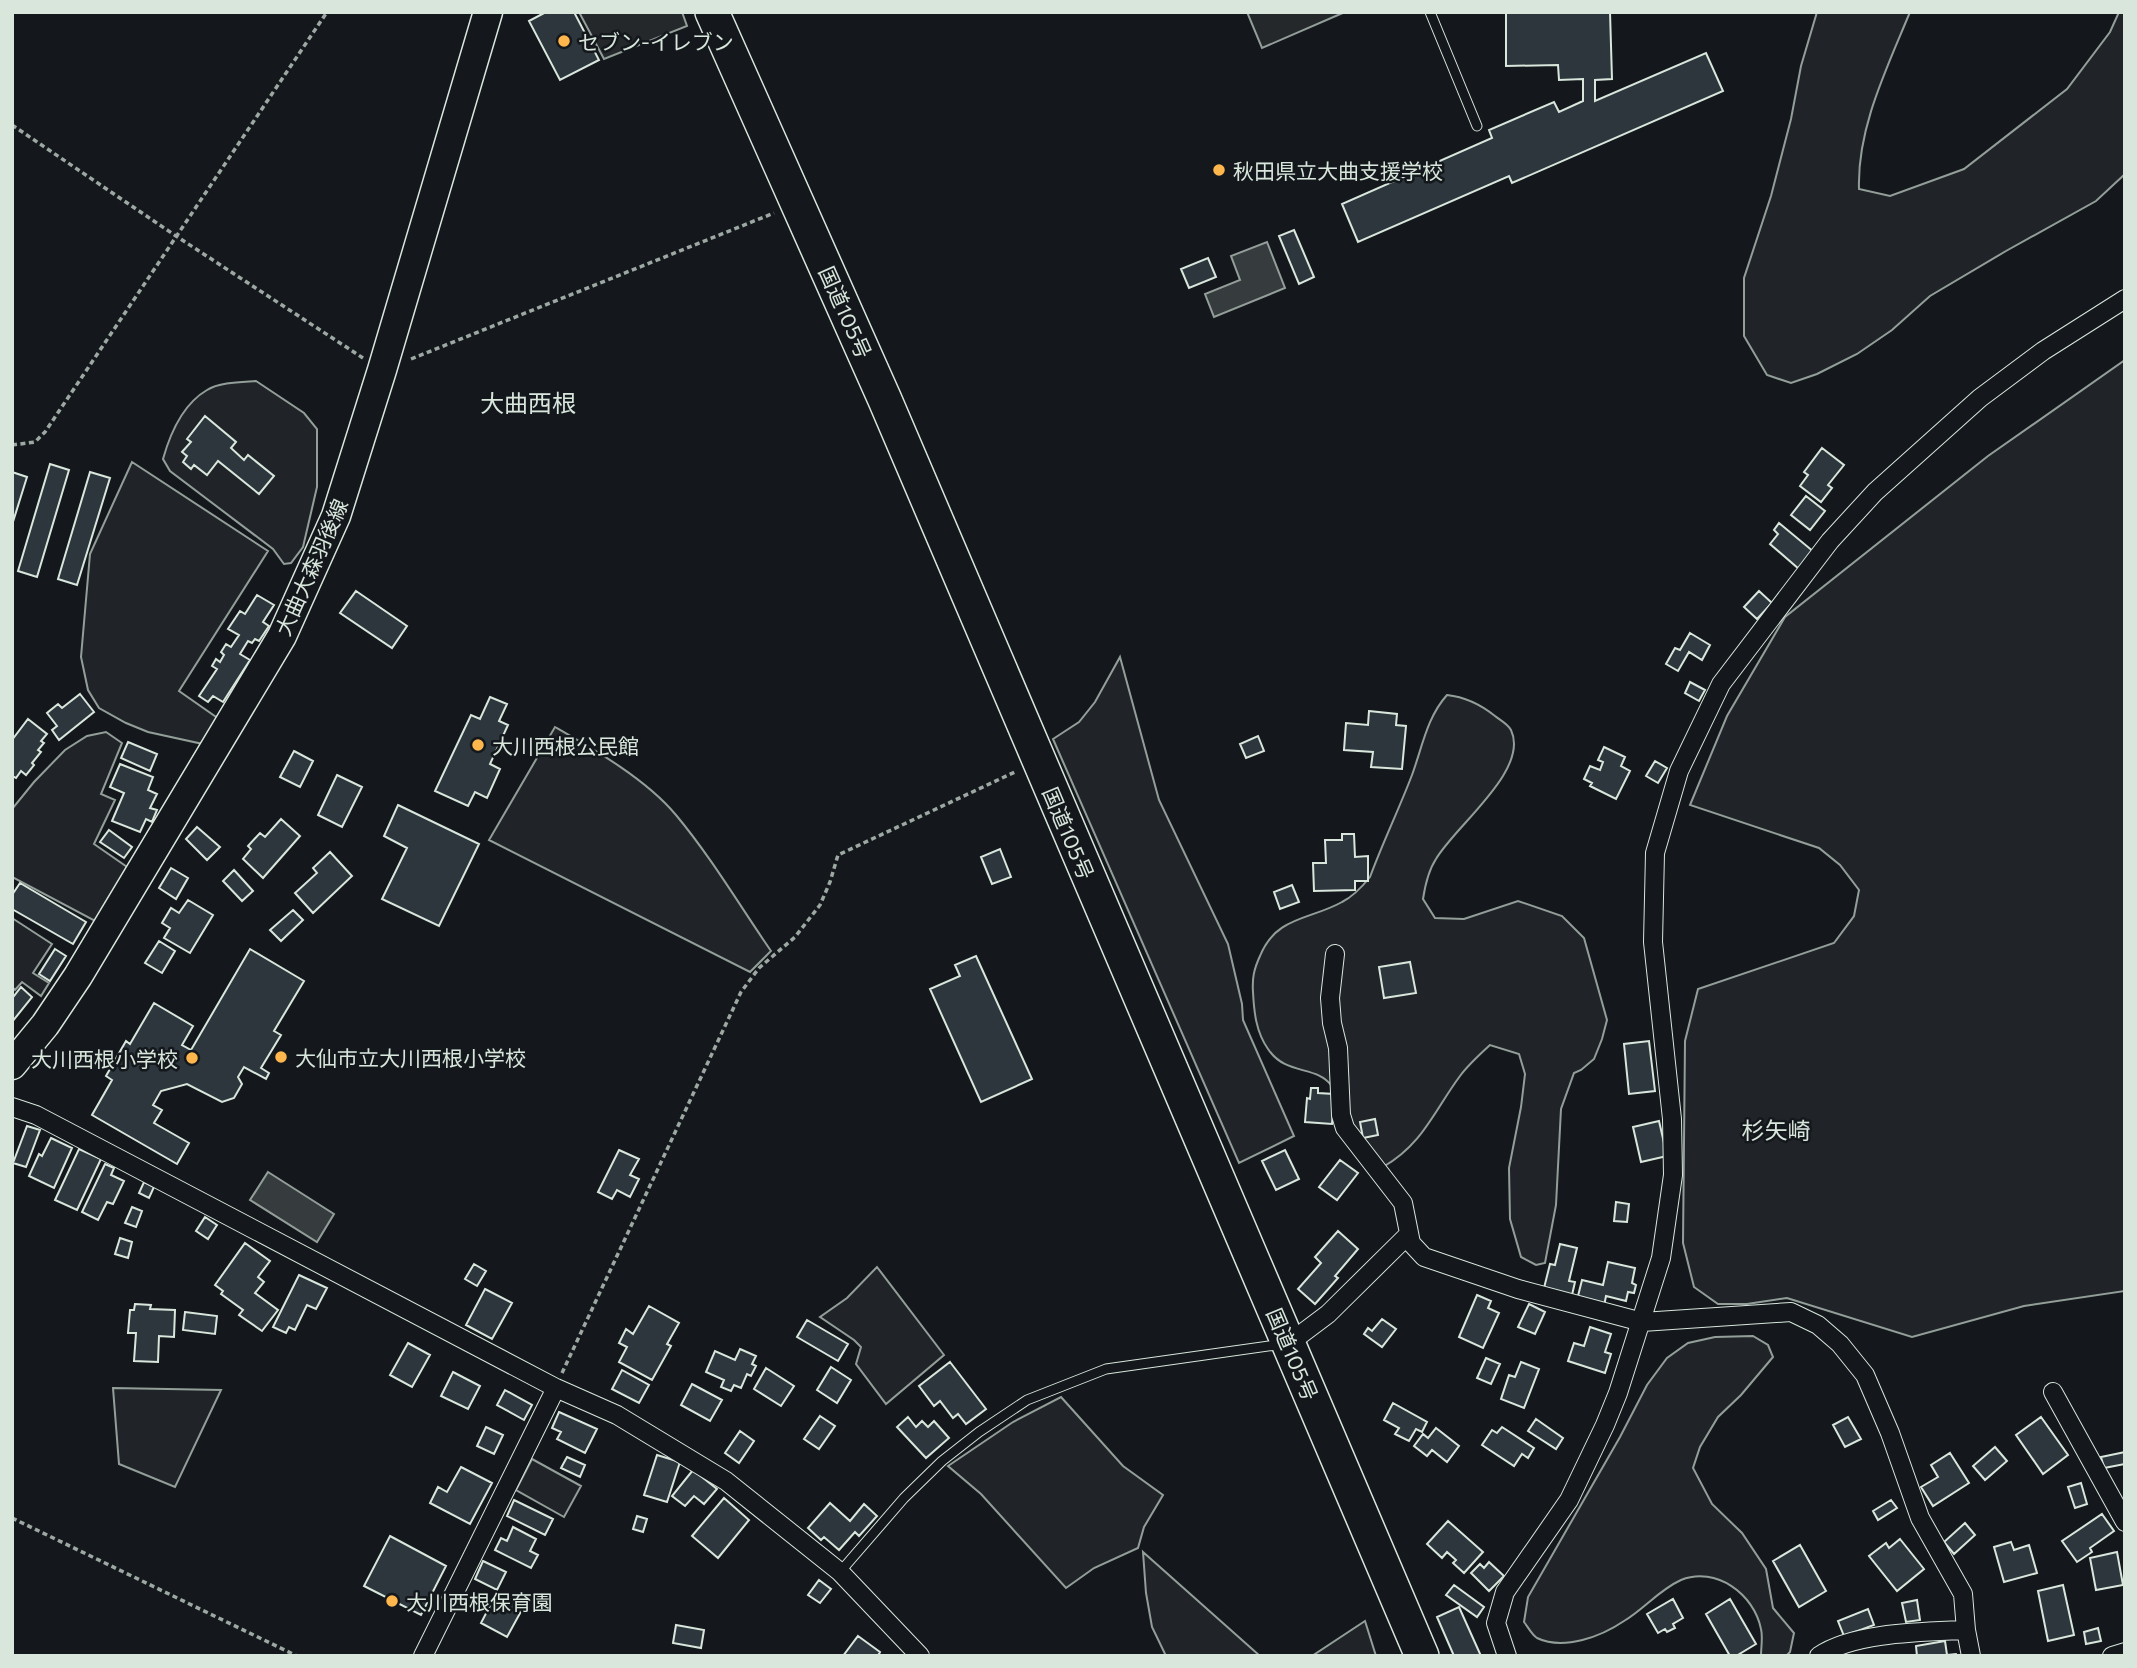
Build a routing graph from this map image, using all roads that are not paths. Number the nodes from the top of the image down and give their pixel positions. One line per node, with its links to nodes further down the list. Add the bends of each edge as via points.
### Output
1 (488, 12): 7 (main road, 大曲大森羽後線, via 336,516 282,636 78,976)
2 (712, 12): 11 (highway, 国道105号, via 799,203)
3 (1430, 12): 4 (lane)
4 (1477, 126)
5 (2125, 299): 10 (street, via 1980,398 1875,492 1830,541 1721,684 1679,771 1656,853 1653,942 1674,1175 1661,1258)
6 (1335, 954): 9 (street, via 1330,998 1341,1115 1345,1128 1403,1203)
7 (12, 1065)
8 (12, 1107): 12 (street, via 36,1115)
9 (1409, 1234): 10 (street, via 1424,1257 1518,1289); 11 (street, via 1328,1314)
10 (1642, 1322): 16 (street, via 1791,1312 1818,1325 1840,1344 1865,1376 1920,1518 1963,1594); 21 (street, via 1618,1393 1569,1500 1505,1592 1496,1623)
11 (1288, 1344): 15 (lane, via 1107,1369 1027,1400 942,1461); 20 (highway, 国道105号)
12 (556, 1388): 15 (street, via 617,1415 726,1480); 18 (street)
13 (2053, 1392): 14 (street)
14 (2125, 1522)
15 (841, 1572): 19 (street)
16 (1966, 1630): 22 (street, via 1899,1633 1851,1643); 23 (street)
17 (2125, 1652): 24 (street)
18 (423, 1656)
19 (920, 1656)
20 (1422, 1656)
21 (1507, 1656)
22 (1819, 1656)
23 (1971, 1656)
24 (2112, 1656)

